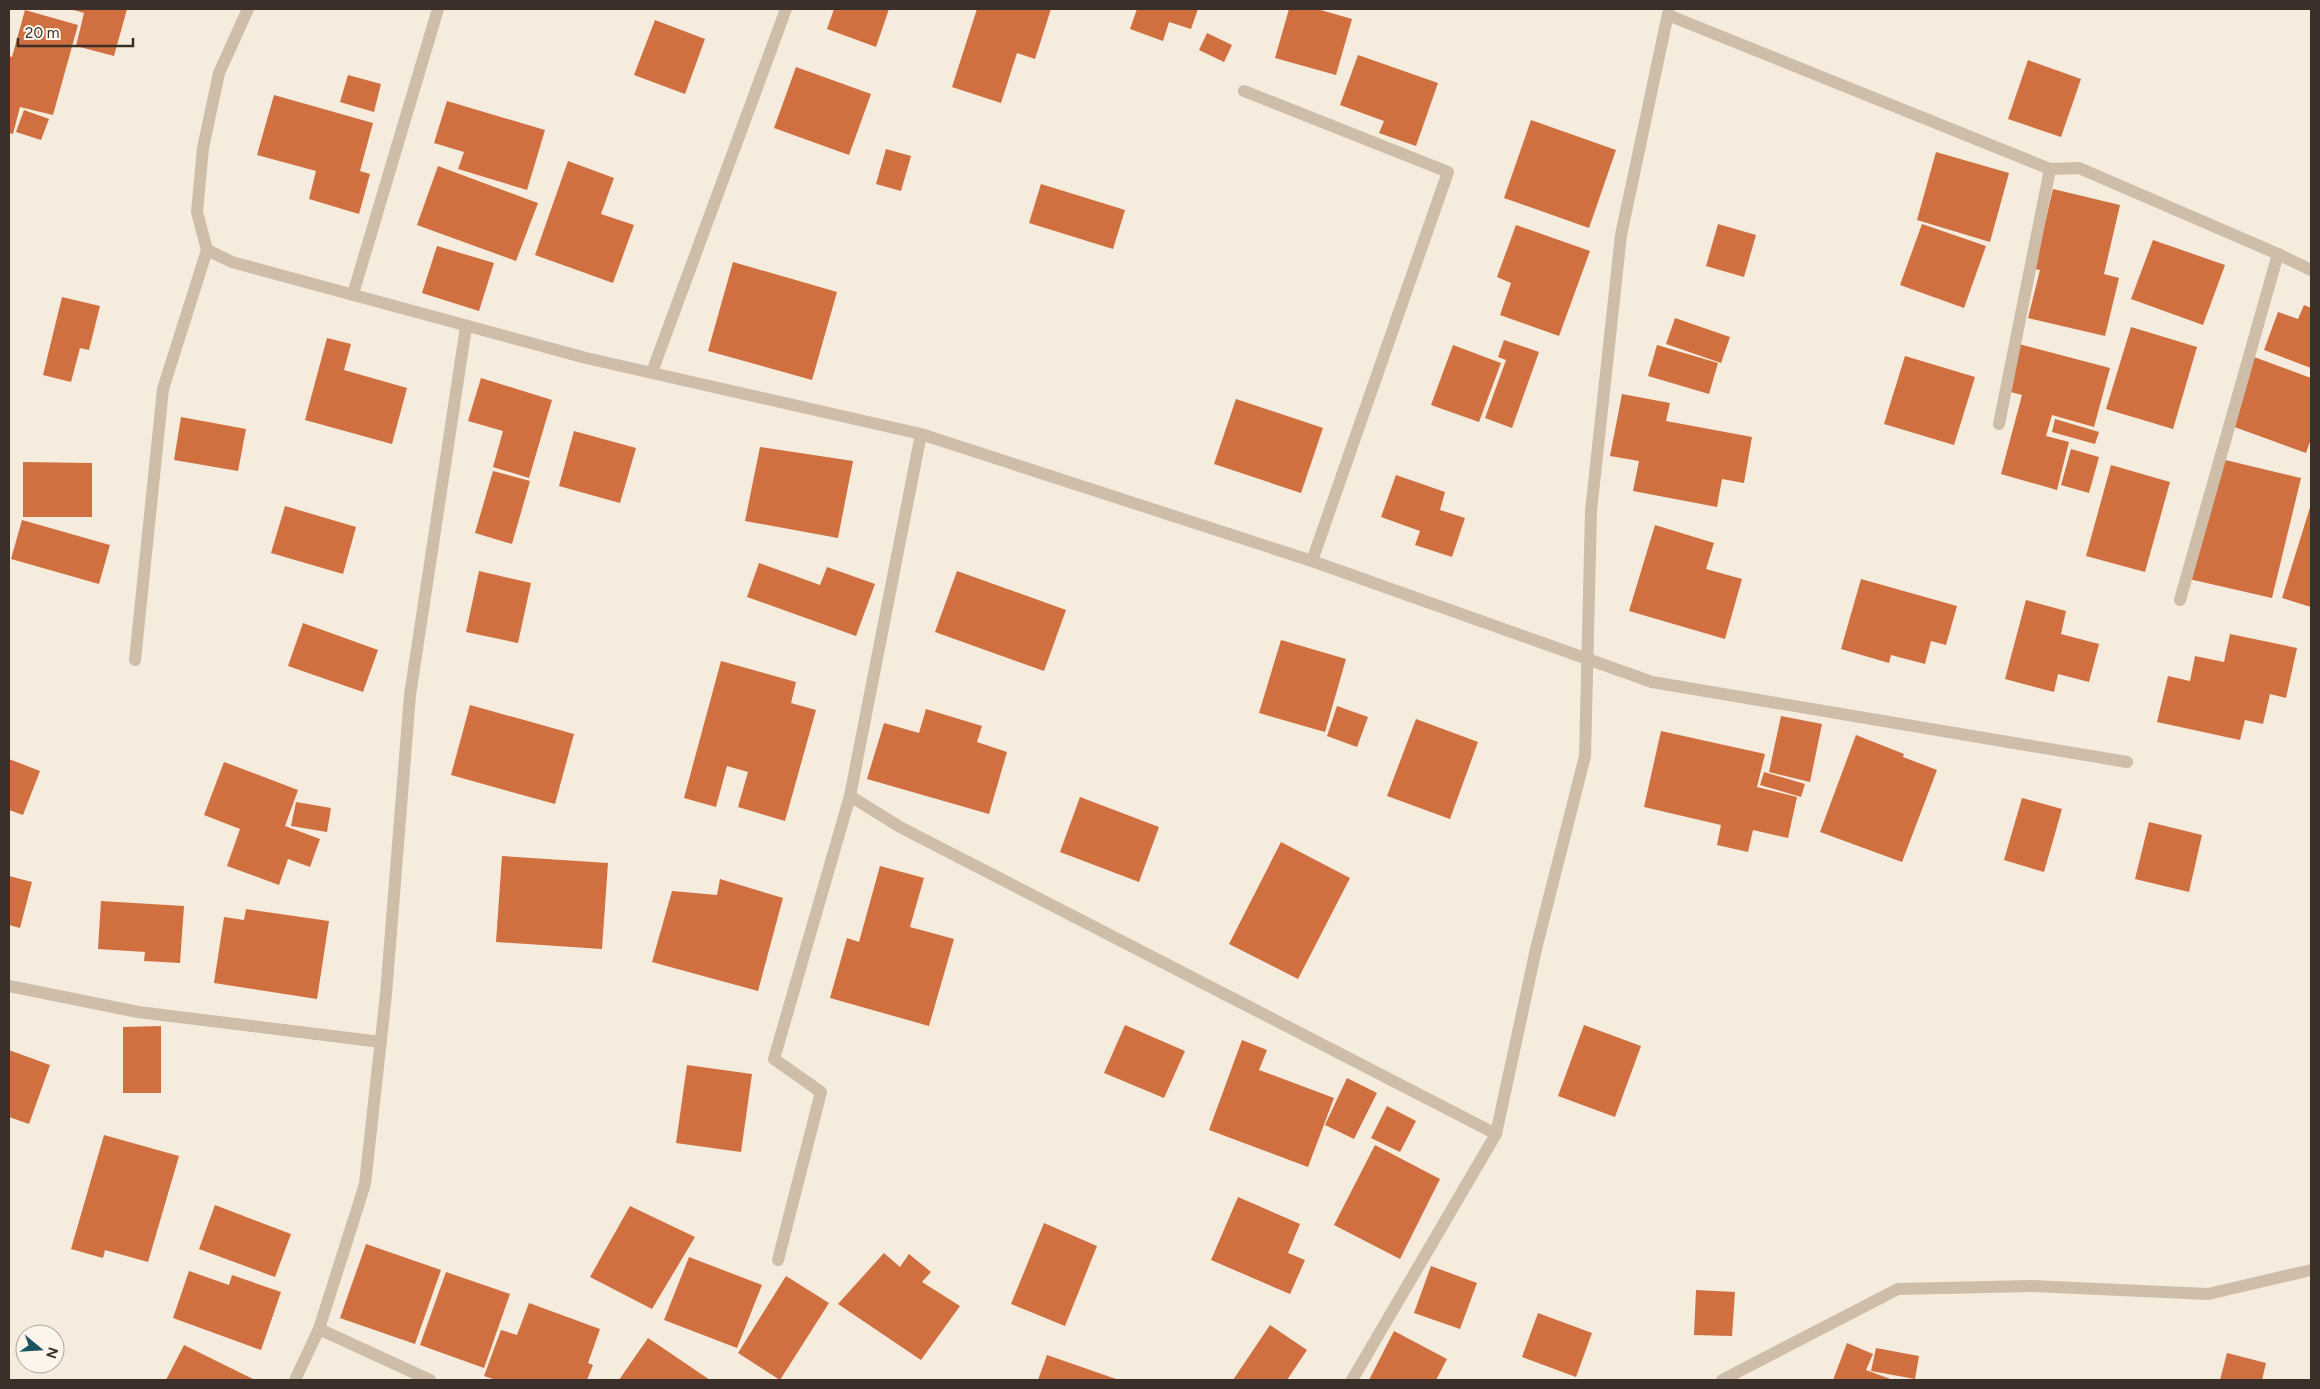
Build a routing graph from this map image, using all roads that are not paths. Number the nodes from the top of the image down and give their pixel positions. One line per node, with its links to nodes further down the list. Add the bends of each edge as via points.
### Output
1 (248, 9): 7 (street, via 219,73 204,148 197,212)
2 (438, 9): 10 (street)
3 (786, 9): 12 (street)
4 (1668, 12): 6 (street); 17 (street, via 1621,235 1591,511)
5 (1244, 91): 15 (street, via 1448,172)
6 (2050, 169): 8 (street, via 2079,168); 13 (street)
7 (207, 250): 10 (street, via 232,262); 18 (street, via 163,389)
8 (2278, 254): 9 (street); 16 (street)
9 (2311, 270)
10 (353, 294): 11 (street)
11 (466, 327): 12 (street); 22 (street, via 410,695)
12 (652, 372): 14 (street)
13 (1999, 424)
14 (921, 434): 15 (street); 20 (street)
15 (1312, 561): 17 (street)
16 (2180, 600)
17 (1587, 658): 19 (street, via 1652,682); 23 (street, via 1585,756 1536,949)
18 (135, 660)
19 (2127, 762)
20 (850, 796): 23 (street, via 900,826); 24 (street, via 774,1059 821,1092)
21 (9, 986): 22 (street, via 138,1012)
22 (381, 1042): 26 (street, via 365,1184)
23 (1496, 1134): 29 (street)
24 (778, 1260)
25 (2311, 1270): 30 (street, via 2208,1294 2032,1286 1898,1289)
26 (319, 1329): 27 (street); 28 (street)
27 (294, 1380)
28 (430, 1380)
29 (1352, 1380)
30 (1722, 1380)

